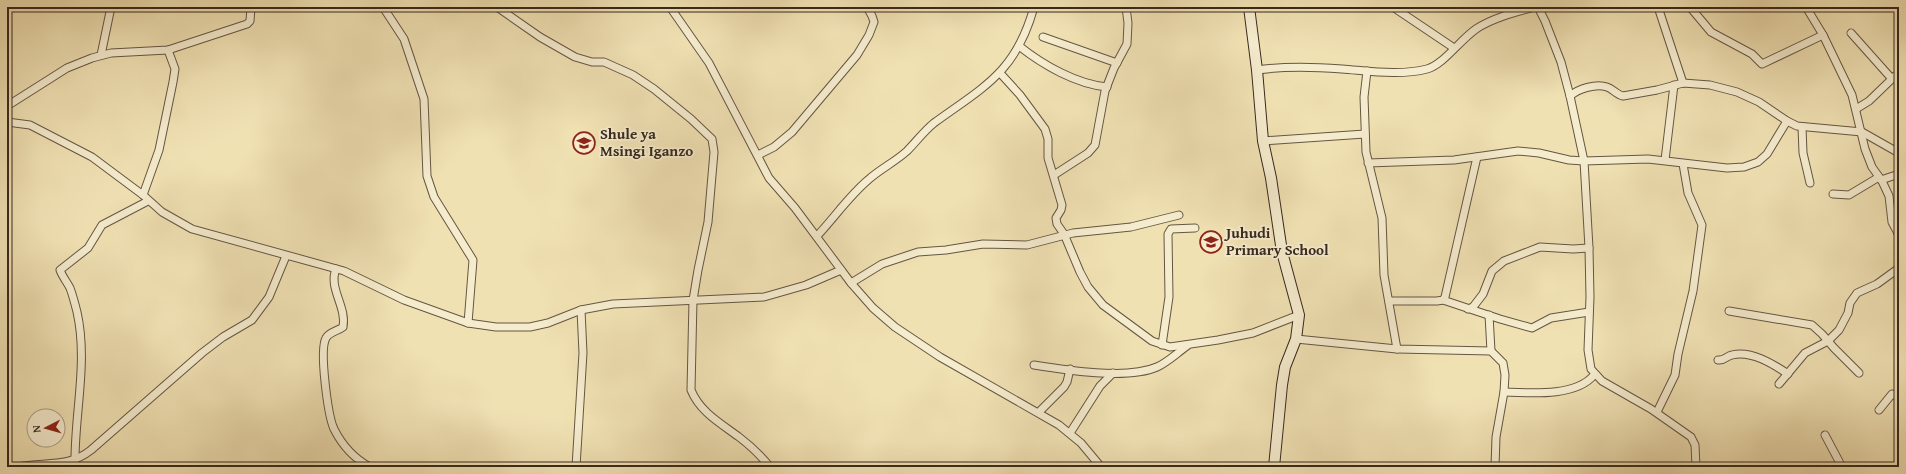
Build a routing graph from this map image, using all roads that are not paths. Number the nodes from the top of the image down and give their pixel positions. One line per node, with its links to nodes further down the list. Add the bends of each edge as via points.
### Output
1 (111, 7): 22 (street)
2 (251, 7): 21 (street, via 249,23)
3 (383, 7): 73 (street, via 404,39 424,99 430,186 434,197 473,260)
4 (497, 7): 64 (street, via 540,37 575,57 592,62 604,62 633,75 654,89 712,139 714,152 708,222)
5 (670, 7): 41 (street, via 708,63)
6 (867, 7): 41 (street, via 874,22 857,55 792,132 774,147)
7 (1034, 7): 19 (street)
8 (1126, 7): 23 (street, via 1127,44)
9 (1249, 7): 24 (street)
10 (1393, 7): 20 (street)
11 (1536, 7): 15 (street); 31 (street, via 1555,46)
12 (1658, 7): 28 (street)
13 (1690, 7): 17 (street, via 1711,32 1752,54 1762,64)
14 (1806, 7): 17 (street)
15 (1524, 8): 20 (street, via 1477,28)
16 (1851, 33): 27 (street)
17 (1823, 35): 33 (street, via 1852,95)
18 (1043, 37): 23 (street)
19 (1019, 46): 26 (street); 30 (street, via 1060,72 1090,84)
20 (1454, 48): 25 (street, via 1440,63 1426,69)
21 (168, 50): 22 (street); 52 (street, via 175,69 173,82 159,150)
22 (101, 55): 32 (street, via 67,68)
23 (1117, 63): 30 (street)
24 (1257, 70): 25 (street, via 1298,67); 39 (street)
25 (1367, 71): 38 (street, via 1364,97)
26 (1000, 73): 48 (street, via 1045,129 1048,158); 57 (street, via 979,92 933,124 903,154 862,185)
27 (1896, 79): 33 (street)
28 (1683, 83): 29 (street); 34 (street, via 1710,85 1737,92 1759,102)
29 (1674, 85): 31 (street, via 1624,96 1599,86 1580,90); 43 (street)
30 (1107, 87): 48 (street, via 1095,146)
31 (1570, 96): 44 (street)
32 (7, 106)
33 (1856, 109): 37 (street)
34 (1787, 121): 36 (street); 46 (street, via 1767,154 1754,164 1727,168)
35 (7, 122): 52 (street, via 30,125 72,145 92,157)
36 (1802, 127): 37 (street); 50 (street, via 1803,153)
37 (1862, 132): 40 (street); 49 (street, via 1868,158)
38 (1365, 134): 39 (street); 45 (street)
39 (1263, 141): 71 (street, via 1282,252)
40 (1899, 153)
41 (758, 155): 57 (street, via 769,178)
42 (1477, 157): 44 (street, via 1524,152); 45 (street); 65 (street, via 1446,297)
43 (1665, 160): 44 (street); 46 (street)
44 (1584, 161): 58 (street)
45 (1368, 163): 66 (street, via 1382,218 1384,275)
46 (1683, 164): 92 (street, via 1688,193 1702,225 1693,291 1675,375)
47 (1899, 174): 49 (street)
48 (1054, 175): 55 (street, via 1062,205 1056,218 1057,224)
49 (1880, 178): 51 (street, via 1851,194); 56 (street, via 1891,202 1892,222)
50 (1810, 183)
51 (1833, 194)
52 (145, 198): 59 (street, via 162,212 192,229); 95 (street, via 102,225 88,248 60,270 74,300 81,345 82,367)
53 (1179, 215): 55 (street, via 1131,227)
54 (1195, 228): 76 (street, via 1171,229 1168,234 1169,297)
55 (1064, 234): 63 (street, via 1027,245 983,244 911,253 882,264); 76 (street, via 1080,272 1096,297 1141,334)
56 (1899, 235)
57 (817, 236): 62 (street)
58 (1589, 248): 67 (street, via 1540,247 1504,261 1492,271 1478,302); 70 (street)
59 (286, 256): 61 (street); 95 (street, via 269,297 252,320 211,346 91,450)
60 (1899, 268): 75 (street, via 1877,284 1857,293 1842,324)
61 (336, 269): 73 (street, via 404,300); 97 (street, via 334,282 343,311 344,327 328,334 324,342 324,379 334,429 342,443 360,462)
62 (842, 270): 63 (street); 64 (street, via 806,285 764,297)
63 (851, 283): 91 (street, via 873,308 908,336 958,368)
64 (693, 300): 68 (street, via 632,302); 99 (street, via 691,387 696,402 753,449)
65 (1443, 300): 66 (street); 67 (street)
66 (1389, 301): 78 (street)
67 (1468, 309): 72 (street)
68 (581, 310): 73 (street, via 530,327 496,328); 98 (street, via 583,353)
69 (1729, 311): 75 (street, via 1805,323 1817,329)
70 (1589, 312): 72 (street, via 1551,318 1532,328); 86 (street, via 1588,358)
71 (1299, 315): 74 (street); 77 (street, via 1253,333)
72 (1489, 315): 79 (street)
73 (468, 323)
74 (1296, 339): 78 (street); 101 (street, via 1285,367)
75 (1828, 341): 84 (street); 85 (street, via 1805,353)
76 (1162, 345): 77 (street)
77 (1189, 345): 83 (street, via 1157,367)
78 (1397, 349): 79 (street)
79 (1491, 351): 88 (street, via 1503,363)
80 (1718, 360): 85 (street, via 1725,360 1731,355 1742,355 1763,360)
81 (1034, 365): 82 (street)
82 (1070, 369): 83 (street); 91 (street, via 1068,382)
83 (1113, 372): 93 (street, via 1100,386)
84 (1859, 373)
85 (1788, 374): 87 (street)
86 (1596, 375): 88 (street, via 1584,384 1564,390); 92 (street)
87 (1779, 384)
88 (1504, 392): 102 (street, via 1496,437)
89 (1899, 397): 90 (street, via 1892,394)
90 (1879, 410)
91 (1039, 412): 93 (street)
92 (1657, 412): 103 (street, via 1694,441)
93 (1070, 434): 100 (street)
94 (1824, 435): 104 (street)
95 (75, 460): 96 (street)
96 (17, 467)
97 (370, 467)
98 (576, 467)
99 (770, 467)
100 (1101, 467)
101 (1274, 467)
102 (1495, 467)
103 (1696, 467)
104 (1842, 467)

